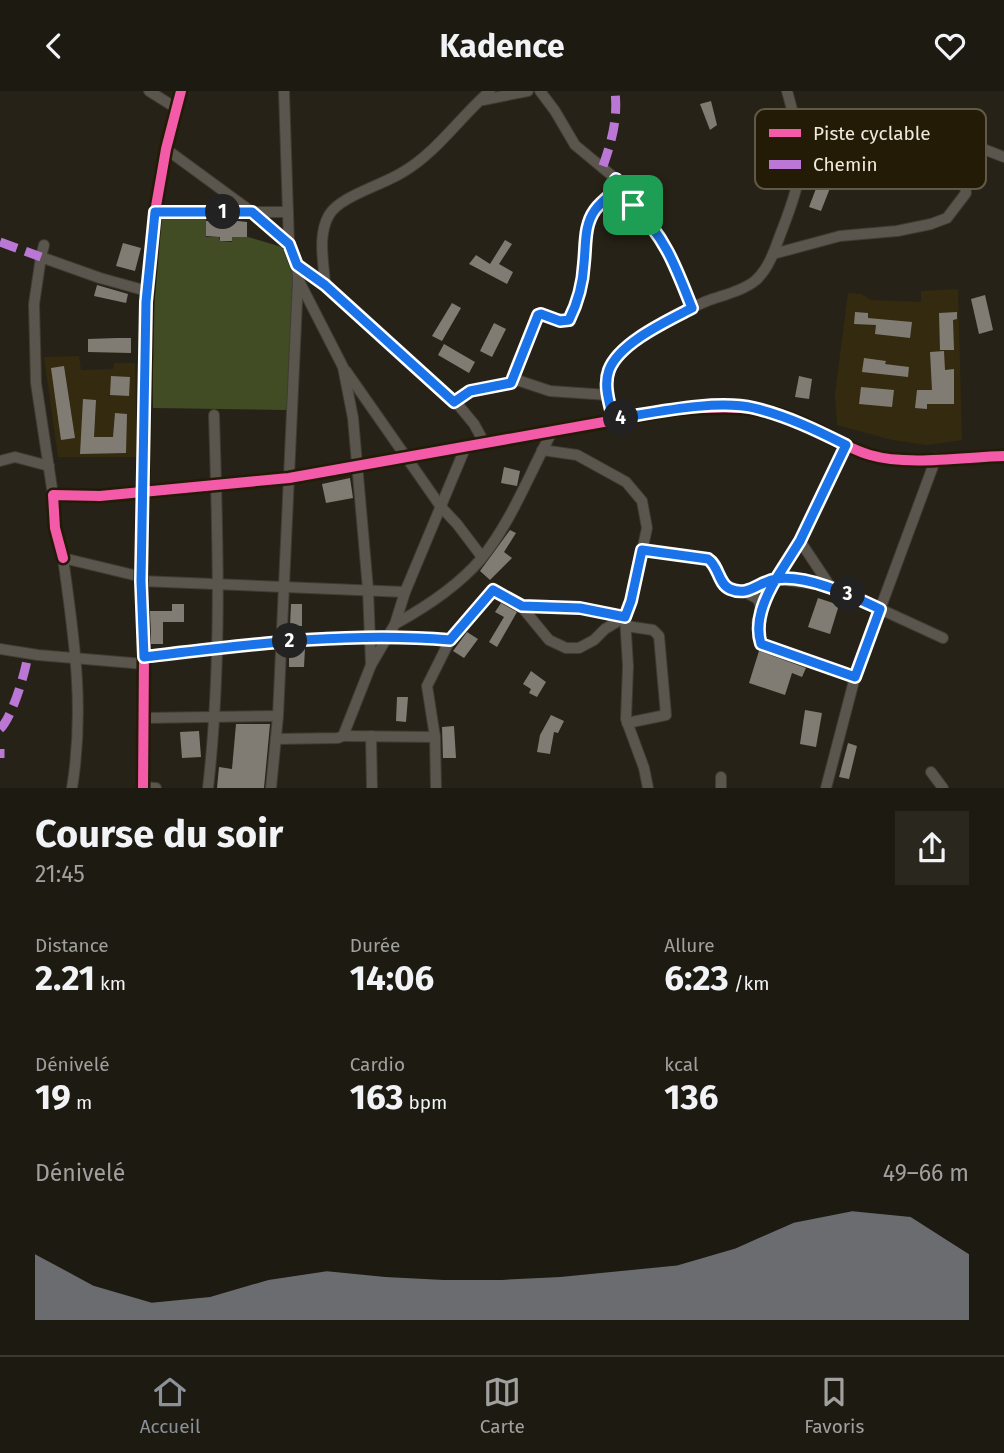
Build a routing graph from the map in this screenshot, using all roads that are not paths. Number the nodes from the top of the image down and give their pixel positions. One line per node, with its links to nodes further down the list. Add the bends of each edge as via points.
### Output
1 (149, 91): 9 (street)
2 (181, 91): 9 (street)
3 (284, 91): 19 (street)
4 (490, 91): 8 (street)
5 (528, 91): 8 (street)
6 (540, 91): 14 (street, via 575,145)
7 (787, 91): 10 (street)
8 (479, 101): 26 (street, via 419,161 335,206 322,238)
9 (176, 108): 11 (street)
10 (792, 109)
11 (166, 149): 17 (street); 18 (street)
12 (986, 150): 13 (street)
13 (1004, 157)
14 (616, 179): 28 (street, via 660,236); 30 (street, via 615,191 594,211 589,224 576,307 569,320 538,315)
15 (796, 189): 22 (street)
16 (965, 189): 22 (street, via 947,218 931,225 840,236)
17 (155, 212): 18 (street); 27 (street)
18 (252, 212): 19 (street); 20 (street)
19 (288, 212): 20 (street)
20 (289, 244): 24 (street)
21 (44, 245): 23 (street)
22 (773, 254): 28 (street, via 757,279 745,288)
23 (41, 257): 27 (street); 44 (street, via 34,304 36,383)
24 (297, 265): 25 (street); 26 (street)
25 (298, 280): 29 (street); 46 (street)
26 (325, 285): 32 (street)
27 (147, 291): 48 (street)
28 (692, 308): 31 (street, via 620,353 609,371)
29 (343, 367): 41 (street); 45 (street)
30 (514, 379): 31 (street, via 550,391); 32 (street, via 470,391)
31 (608, 395): 34 (street)
32 (454, 402): 36 (street)
33 (214, 415): 47 (street)
34 (613, 419): 35 (street); 37 (street, via 720,406 752,408 800,422)
35 (553, 430): 36 (street); 39 (street)
36 (485, 444): 38 (street)
37 (846, 445): 42 (street, via 892,459); 51 (street)
38 (466, 446): 41 (street); 50 (street)
39 (542, 450): 52 (street, via 577,455 626,482 642,501 647,528); 53 (street)
40 (1004, 456): 42 (street)
41 (406, 458): 45 (street); 50 (street)
42 (936, 458): 64 (street)
43 (0, 461): 44 (street, via 15,457)
44 (49, 466): 49 (street)
45 (357, 467): 46 (street); 60 (street)
46 (289, 478): 47 (street); 58 (street)
47 (216, 485): 48 (street); 57 (street)
48 (144, 491): 49 (street); 55 (street)
49 (53, 495): 54 (street)
50 (441, 507): 53 (street); 61 (street)
51 (800, 541): 56 (street); 59 (street)
52 (642, 550): 62 (street, via 708,559 726,586); 66 (street)
53 (482, 557): 67 (street, via 453,586)
54 (62, 558): 55 (street); 75 (street)
55 (141, 579): 57 (street); 76 (street)
56 (776, 579): 59 (street); 62 (street); 65 (street)
57 (217, 583): 58 (street); 73 (street)
58 (283, 586): 60 (street); 72 (street)
59 (830, 586): 64 (street)
60 (368, 589): 61 (street); 68 (street)
61 (405, 592): 67 (street)
62 (745, 592): 65 (street, via 758,599)
63 (522, 606): 66 (street, via 580,608); 66 (street, via 550,641 566,648 579,649 605,629); 71 (street, via 493,590)
64 (880, 609): 70 (street); 78 (street)
65 (762, 611): 78 (street, via 757,623 761,644)
66 (625, 621): 82 (street); 82 (street, via 659,636 666,715)
67 (395, 624): 69 (street)
68 (371, 638): 69 (street); 72 (street); 77 (street)
69 (386, 638): 71 (street); 77 (street)
70 (943, 638)
71 (450, 640): 85 (street, via 427,686)
72 (281, 641): 73 (street); 79 (street)
73 (216, 648): 76 (street); 80 (street)
74 (0, 649): 75 (street)
75 (77, 659): 76 (street); 88 (street, via 79,711)
76 (144, 660): 81 (street)
77 (371, 665): 83 (street)
78 (855, 677): 96 (street)
79 (278, 716): 80 (street); 86 (street)
80 (214, 717): 81 (street); 91 (street)
81 (144, 718): 89 (street)
82 (627, 723): 95 (street)
83 (343, 736): 84 (street); 86 (street)
84 (371, 736): 85 (street); 93 (street)
85 (435, 737): 94 (street)
86 (276, 739): 92 (street)
87 (931, 772): 97 (street)
88 (72, 788)
89 (143, 788): 90 (street)
90 (156, 788)
91 (208, 788)
92 (271, 788)
93 (372, 788)
94 (436, 788)
95 (648, 788)
96 (826, 788)
97 (943, 788)

